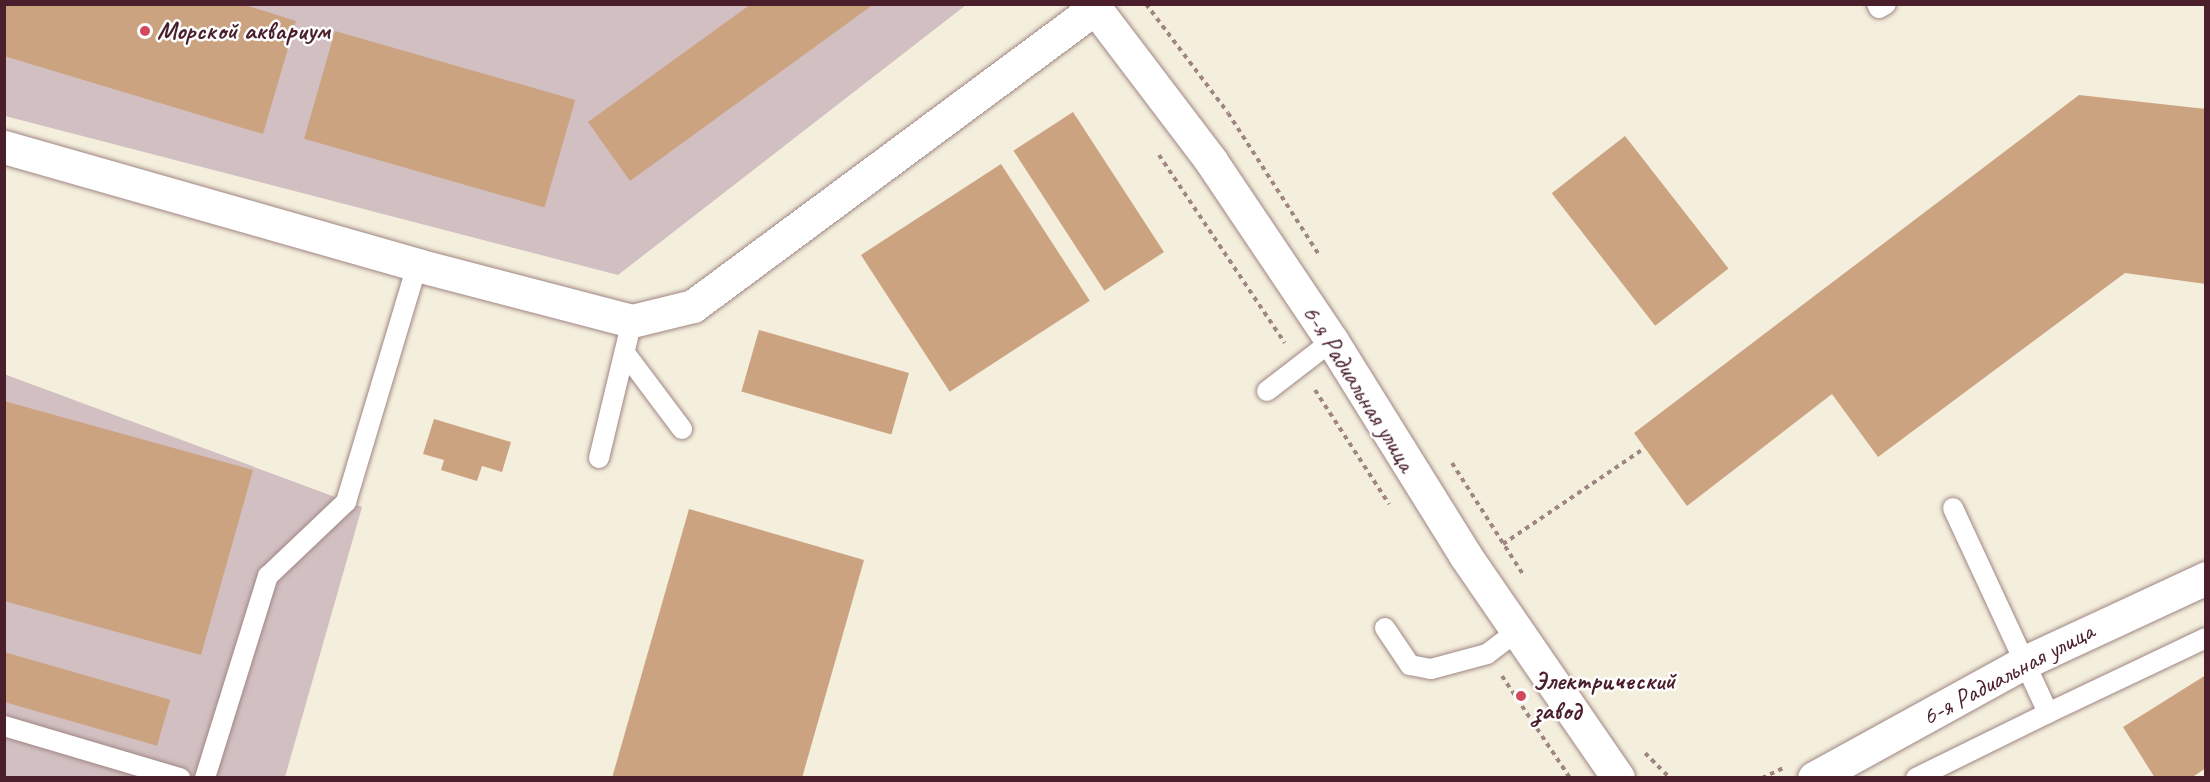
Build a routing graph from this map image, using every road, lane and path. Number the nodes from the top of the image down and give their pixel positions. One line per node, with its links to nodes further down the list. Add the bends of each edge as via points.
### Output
1 (1877, 4): 2 (lane, via 1879,8)
2 (1886, 4)
3 (1093, 6): 6 (street, via 693,306); 7 (street, 6-я Радиальная улица, via 1211,161)
4 (4, 147): 5 (street)
5 (417, 265): 6 (street); 23 (lane, via 346,502 268,576)
6 (633, 321): 8 (lane)
7 (1332, 341): 9 (lane); 17 (street, 6-я Радиальная улица)
8 (625, 353): 10 (lane); 12 (lane)
9 (1267, 391)
10 (682, 429)
11 (1645, 448): 14 (path)
12 (599, 459)
13 (1953, 508): 19 (lane)
14 (1503, 544)
15 (2205, 578): 19 (street, 6-я Радиальная улица)
16 (1385, 628): 17 (lane, via 1410,665 1431,669 1487,654)
17 (1516, 632): 24 (street, 6-я Радиальная улица)
18 (2205, 638): 20 (lane)
19 (2025, 662): 20 (lane); 25 (street, 6-я Радиальная улица)
20 (2048, 713): 26 (lane)
21 (4, 726): 22 (lane)
22 (180, 777)
23 (205, 777)
24 (1618, 777)
25 (1814, 777)
26 (1916, 777)

